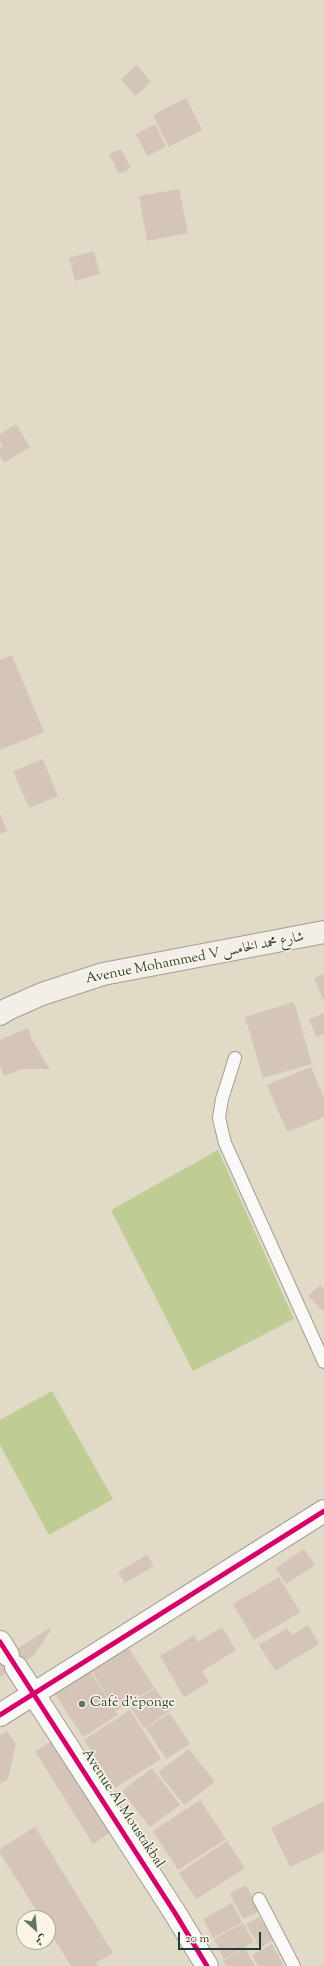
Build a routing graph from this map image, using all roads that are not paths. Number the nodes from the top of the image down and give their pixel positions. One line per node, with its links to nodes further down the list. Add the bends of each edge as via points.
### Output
1 (324, 932): 2 (main road, Avenue Mohammed V شارع محمد الخامس, via 103,974 42,994)
2 (0, 1014)
3 (235, 1058): 4 (lane, via 219,1118 224,1143)
4 (324, 1362)
5 (324, 1511): 7 (street)
6 (8, 1655): 7 (street, Avenue Al Moustakbal)
7 (33, 1694): 8 (street); 10 (street, Avenue Al Moustakbal)
8 (0, 1715)
9 (259, 1899): 11 (lane)
10 (207, 1966)
11 (294, 1966)

